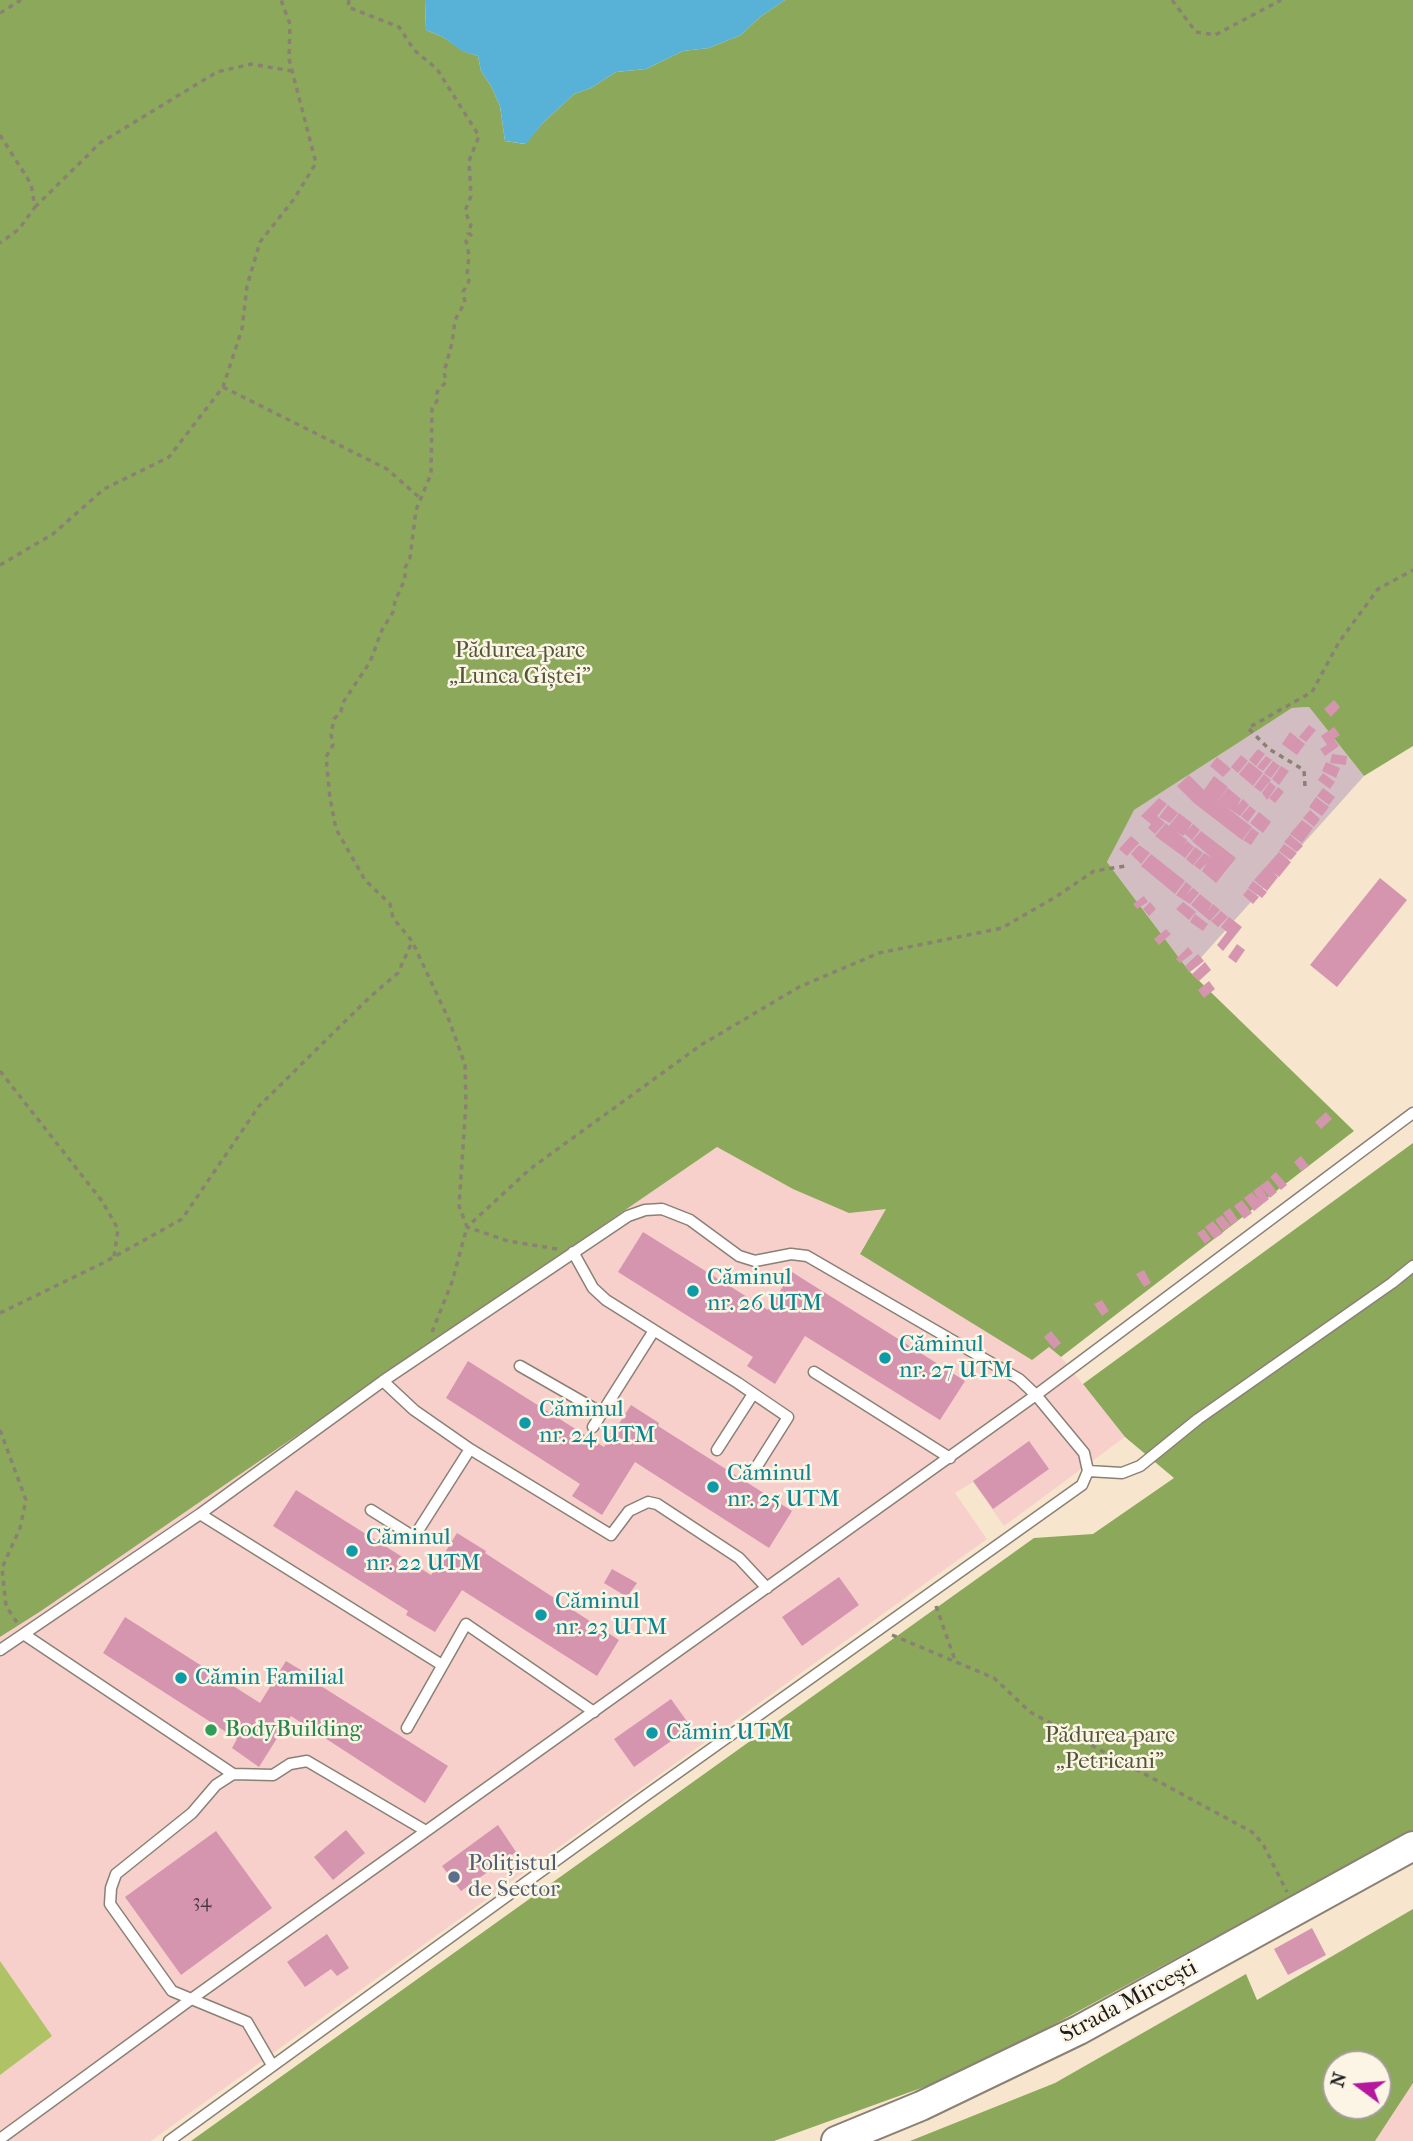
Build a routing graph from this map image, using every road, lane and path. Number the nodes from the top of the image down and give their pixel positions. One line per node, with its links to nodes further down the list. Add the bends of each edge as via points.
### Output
1 (21, 0): 6 (path)
2 (281, 0): 7 (path, via 290,24)
3 (349, 0): 12 (path, via 348,7 399,27 414,50 438,69 479,136 469,161 471,197 465,211 471,225 466,241 469,281 455,320 446,382 432,409 431,474)
4 (1172, 0): 5 (path, via 1196,32 1215,35)
5 (1281, 0)
6 (0, 13)
7 (292, 71): 9 (path, via 251,64 217,72 100,143); 11 (path, via 316,163 260,242 247,286 242,329)
8 (0, 135): 9 (path, via 31,184)
9 (35, 207): 10 (path, via 19,229)
10 (0, 243)
11 (223, 387): 12 (path, via 387,469); 13 (path, via 169,457 104,489 53,534)
12 (422, 499): 17 (path, via 393,612 370,662 334,719 333,744 326,757 336,829 365,880 390,904 393,918)
13 (0, 565)
14 (1413, 570): 15 (path, via 1378,589 1339,642 1312,692 1248,728 1269,749 1304,771)
15 (1305, 786)
16 (1126, 866): 20 (path, via 1094,871 1002,928 879,953 799,987 701,1045 530,1169)
17 (412, 942): 20 (path, via 465,1065 467,1103 459,1206); 22 (path, via 398,973 259,1106 182,1219)
18 (0, 1072): 22 (path, via 102,1201 118,1229)
19 (1412, 1115): 31 (lane)
20 (467, 1227): 21 (path, via 508,1241); 26 (path, via 452,1282)
21 (573, 1252): 25 (lane, via 597,1293); 29 (lane); 31 (lane, via 628,1216 662,1209 690,1220 739,1256 755,1261 791,1254 807,1256 1019,1379)
22 (114, 1257): 24 (path)
23 (1413, 1266): 38 (lane, via 1198,1419 1140,1466 1122,1473)
24 (0, 1313)
25 (653, 1332): 30 (lane); 32 (lane)
26 (426, 1339)
27 (520, 1366): 32 (lane)
28 (814, 1372): 37 (lane)
29 (383, 1381): 35 (lane, via 414,1410); 41 (lane)
30 (753, 1394): 36 (lane); 39 (lane, via 788,1418)
31 (1037, 1395): 37 (lane); 38 (lane, via 1084,1453)
32 (602, 1413): 33 (lane)
33 (593, 1427)
34 (0, 1430): 45 (path, via 26,1500 20,1528 2,1568 6,1606)
35 (470, 1449): 40 (lane, via 414,1537); 42 (lane, via 611,1535 629,1511 648,1502 657,1504 739,1558)
36 (717, 1450)
37 (950, 1458): 42 (lane)
38 (1088, 1471): 43 (lane, via 1082,1485)
39 (752, 1474)
40 (371, 1510)
41 (200, 1514): 45 (lane); 48 (lane)
42 (766, 1588): 49 (lane)
43 (931, 1591): 44 (lane); 47 (path)
44 (878, 1629): 47 (path); 56 (lane)
45 (25, 1635): 46 (lane); 51 (lane)
46 (0, 1650)
47 (956, 1663): 54 (path, via 993,1678 1030,1712 1252,1832 1263,1844)
48 (442, 1665): 49 (lane, via 466,1624); 50 (lane)
49 (594, 1712): 52 (lane)
50 (407, 1728)
51 (233, 1774): 52 (lane, via 273,1775 290,1764 307,1761); 55 (lane, via 116,1874 111,1888 110,1904 166,1984)
52 (426, 1831): 55 (lane)
53 (1413, 1846): 54 (main road, Strada Mircești)
54 (1296, 1910): 59 (main road, Strada Mircești, via 1079,2030)
55 (190, 2000): 56 (lane, via 247,2022); 57 (lane)
56 (272, 2065): 58 (lane)
57 (0, 2139)
58 (169, 2141)
59 (836, 2141)

